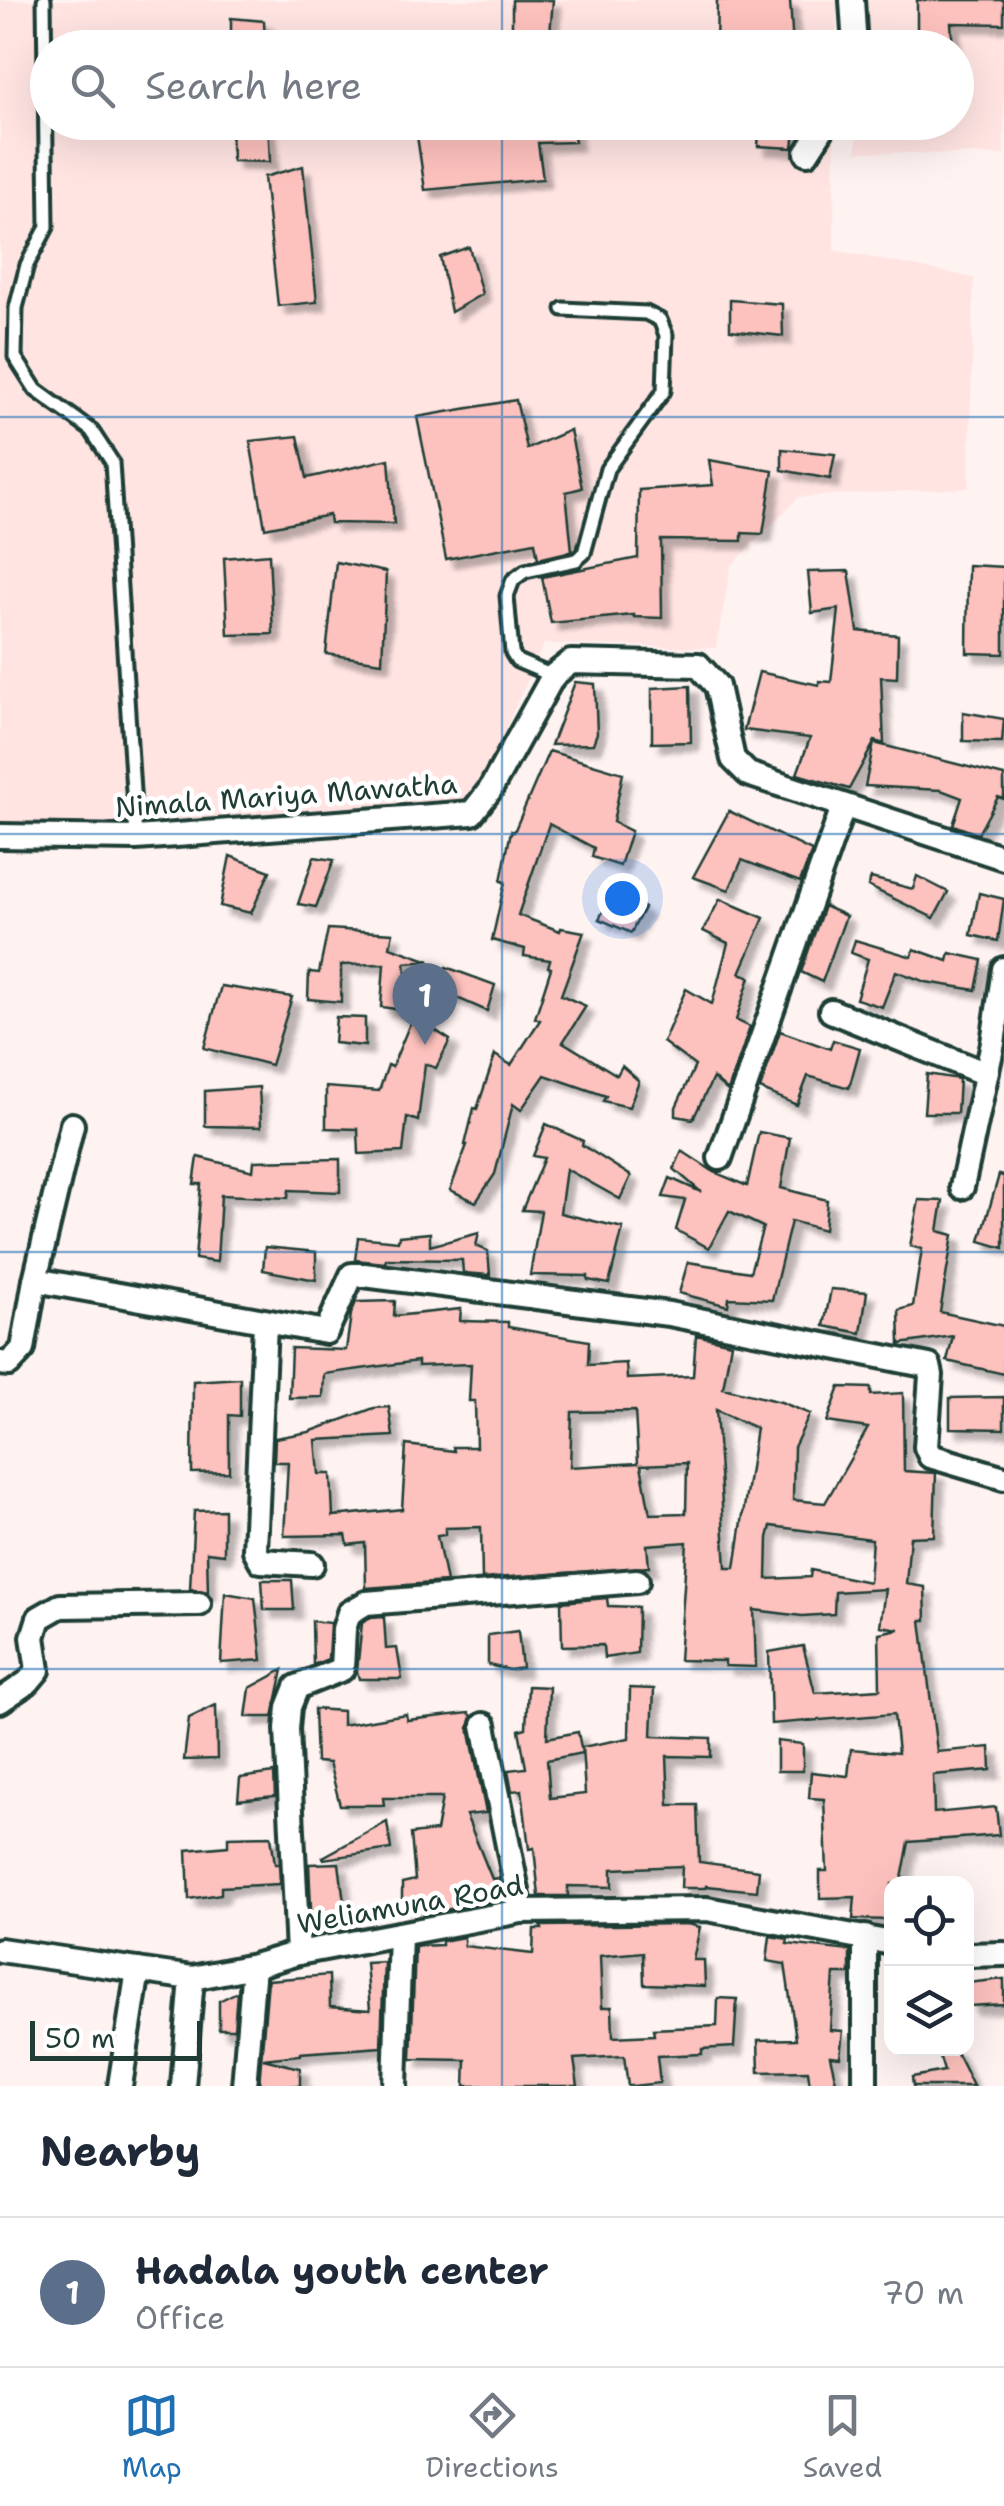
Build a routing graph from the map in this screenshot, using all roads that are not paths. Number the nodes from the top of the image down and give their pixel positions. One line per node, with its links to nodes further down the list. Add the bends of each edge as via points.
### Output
1 (44, 0): 3 (lane)
2 (852, 0): 4 (street)
3 (45, 30)
4 (853, 30)
5 (46, 140): 12 (lane, via 48,227 23,279 15,357 36,390 91,430 112,462)
6 (816, 140): 7 (street)
7 (808, 153)
8 (563, 309): 9 (lane, via 646,313 660,320 666,335 664,391 607,469 584,552 576,560 524,571 507,596 512,653)
9 (553, 676): 10 (street, via 572,662 698,665 717,686 733,758 748,774); 12 (street, Nimala Mariya Mawatha, via 472,814)
10 (843, 807): 13 (street); 18 (street)
11 (0, 836): 12 (street, Nimala Mariya Mawatha)
12 (136, 838)
13 (1004, 858)
14 (1004, 970): 16 (street)
15 (831, 1011): 16 (street)
16 (986, 1074): 19 (street)
17 (72, 1125): 20 (street)
18 (720, 1158)
19 (962, 1187)
20 (36, 1280): 21 (street); 22 (street, via 23,1349 8,1364)
21 (265, 1322): 23 (street, via 326,1332 345,1285 352,1275 364,1275 669,1314 916,1363 929,1366 931,1376 930,1456); 24 (street, via 256,1550 260,1561)
22 (0, 1363)
23 (1004, 1478)
24 (312, 1564)
25 (637, 1581): 34 (street, via 366,1603 349,1612 342,1669 297,1687 289,1706)
26 (199, 1604): 27 (street, via 60,1606 40,1618 33,1636 38,1670)
27 (0, 1701)
28 (484, 1725): 29 (street)
29 (520, 1911): 30 (street, Weliamuna Road); 31 (street, Weliamuna Road, via 708,1909)
30 (400, 1934): 34 (street, Weliamuna Road); 43 (street)
31 (865, 1937): 32 (street, Weliamuna Road); 44 (street)
32 (884, 1941)
33 (0, 1950): 38 (street, Weliamuna Road)
34 (298, 1953): 37 (street, Weliamuna Road)
35 (1004, 1954): 36 (street)
36 (974, 1955)
37 (254, 1966): 39 (street, Weliamuna Road); 42 (street)
38 (138, 1970): 39 (street, Weliamuna Road); 40 (street)
39 (192, 1978): 41 (street)
40 (120, 2086)
41 (183, 2086)
42 (244, 2086)
43 (395, 2086)
44 (866, 2086)

